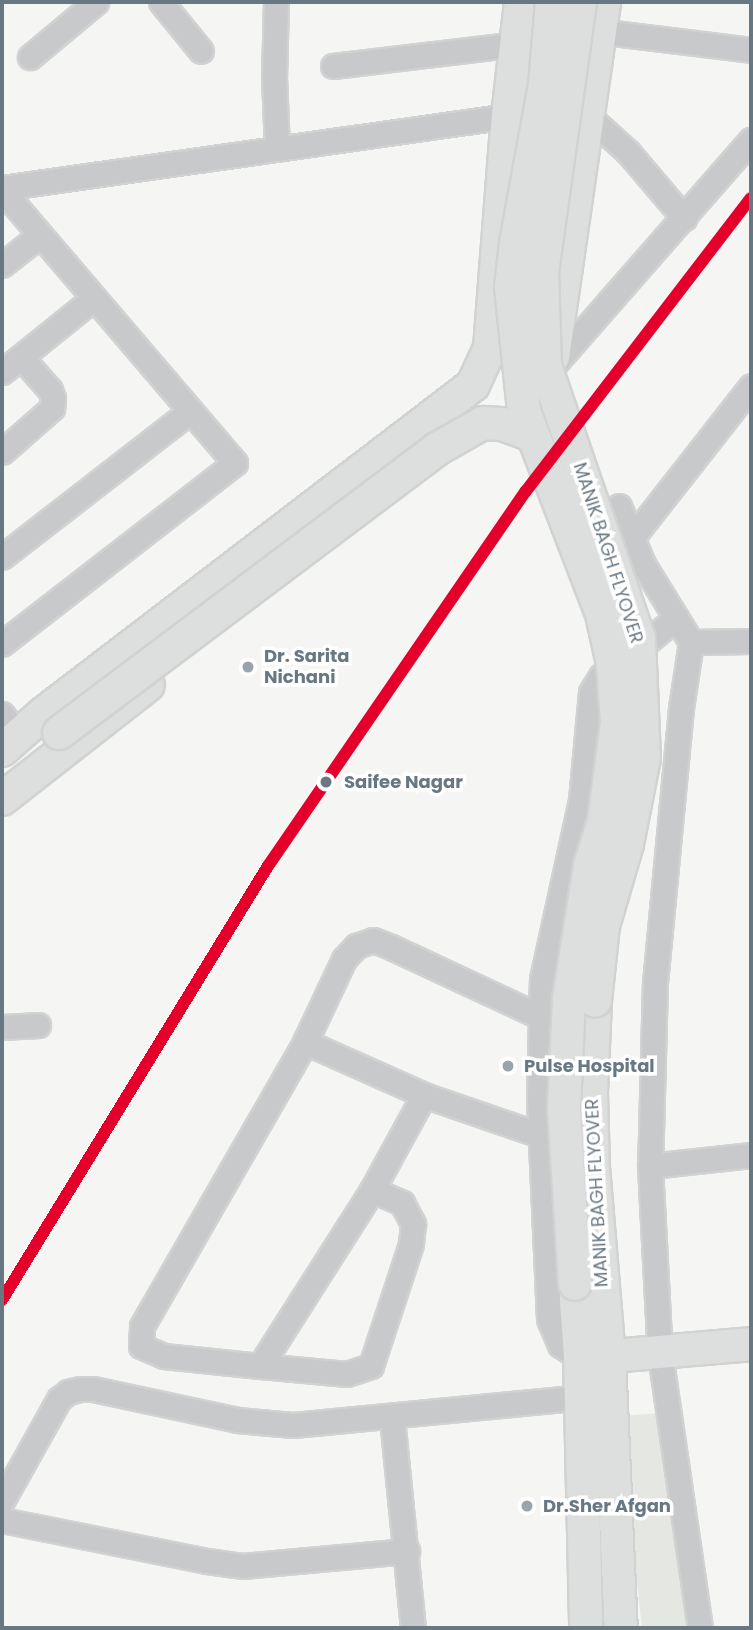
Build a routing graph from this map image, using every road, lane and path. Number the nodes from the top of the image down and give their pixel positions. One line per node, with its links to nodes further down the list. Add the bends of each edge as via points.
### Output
1 (96, 2): 11 (street)
2 (161, 2): 10 (street)
3 (276, 2): 16 (street)
4 (521, 2): 8 (main road)
5 (552, 2): 28 (main road, MANIK BAGH FLYOVER, bridge, via 545,85 511,287 524,411)
6 (579, 2): 49 (main road, MANIK BAGH FLYOVER, bridge, via 542,271 545,366 639,639 644,758 604,926 595,1001)
7 (601, 17): 9 (street); 14 (main road)
8 (517, 44): 12 (street); 13 (main road)
9 (751, 50)
10 (201, 51)
11 (30, 57)
12 (333, 66)
13 (508, 116): 16 (street); 37 (main road, via 490,348 473,384 44,713)
14 (587, 116): 19 (street, via 628,152); 24 (main road)
15 (751, 140): 19 (street)
16 (277, 149): 17 (street)
17 (2, 189): 18 (street)
18 (12, 215): 20 (street)
19 (684, 218): 24 (street)
20 (40, 235): 21 (street); 22 (street)
21 (2, 265)
22 (94, 298): 23 (street); 27 (street)
23 (21, 357): 25 (street); 29 (street, via 50,390 52,408)
24 (552, 367): 39 (main road, via 525,398)
25 (2, 372)
26 (751, 386): 31 (street)
27 (190, 411): 32 (street); 36 (street, via 235,463)
28 (532, 435): 38 (main road, bridge, via 502,424 482,423 437,449); 49 (main road, MANIK BAGH FLYOVER, bridge, via 602,614 613,664 617,723 604,821 590,866 569,999 564,1109)
29 (2, 452)
30 (619, 506): 31 (street)
31 (632, 538): 33 (street)
32 (2, 557)
33 (676, 618): 35 (street); 40 (street, via 601,676 591,692 581,800 548,946)
34 (751, 641): 35 (street)
35 (691, 642): 47 (street, via 655,981)
36 (2, 644)
37 (7, 733)
38 (2, 777)
39 (2, 799)
40 (540, 1016): 43 (street, via 373,940 356,946 344,959); 45 (street)
41 (38, 1025): 42 (street)
42 (2, 1027)
43 (305, 1042): 44 (street); 53 (street, via 140,1336 147,1352)
44 (424, 1094): 45 (street); 48 (street)
45 (540, 1135): 52 (street, via 549,1319 561,1345)
46 (751, 1155): 47 (street)
47 (650, 1166): 51 (street)
48 (372, 1190): 53 (street); 53 (street, via 402,1203 413,1224 411,1244 370,1366 347,1374)
49 (588, 1281): 52 (main road, MANIK BAGH FLYOVER)
50 (751, 1344): 51 (main road)
51 (660, 1354): 52 (main road); 63 (street)
52 (594, 1358): 54 (main road); 55 (main road)
53 (260, 1366)
54 (579, 1396): 55 (street); 56 (street); 61 (main road)
55 (611, 1396): 62 (main road)
56 (392, 1418): 57 (street, via 263,1424 93,1389 68,1392 59,1399); 59 (street)
57 (2, 1501)
58 (2, 1520): 59 (street, via 242,1566)
59 (407, 1550): 60 (street)
60 (413, 1628)
61 (586, 1628)
62 (621, 1628)
63 (700, 1628)

